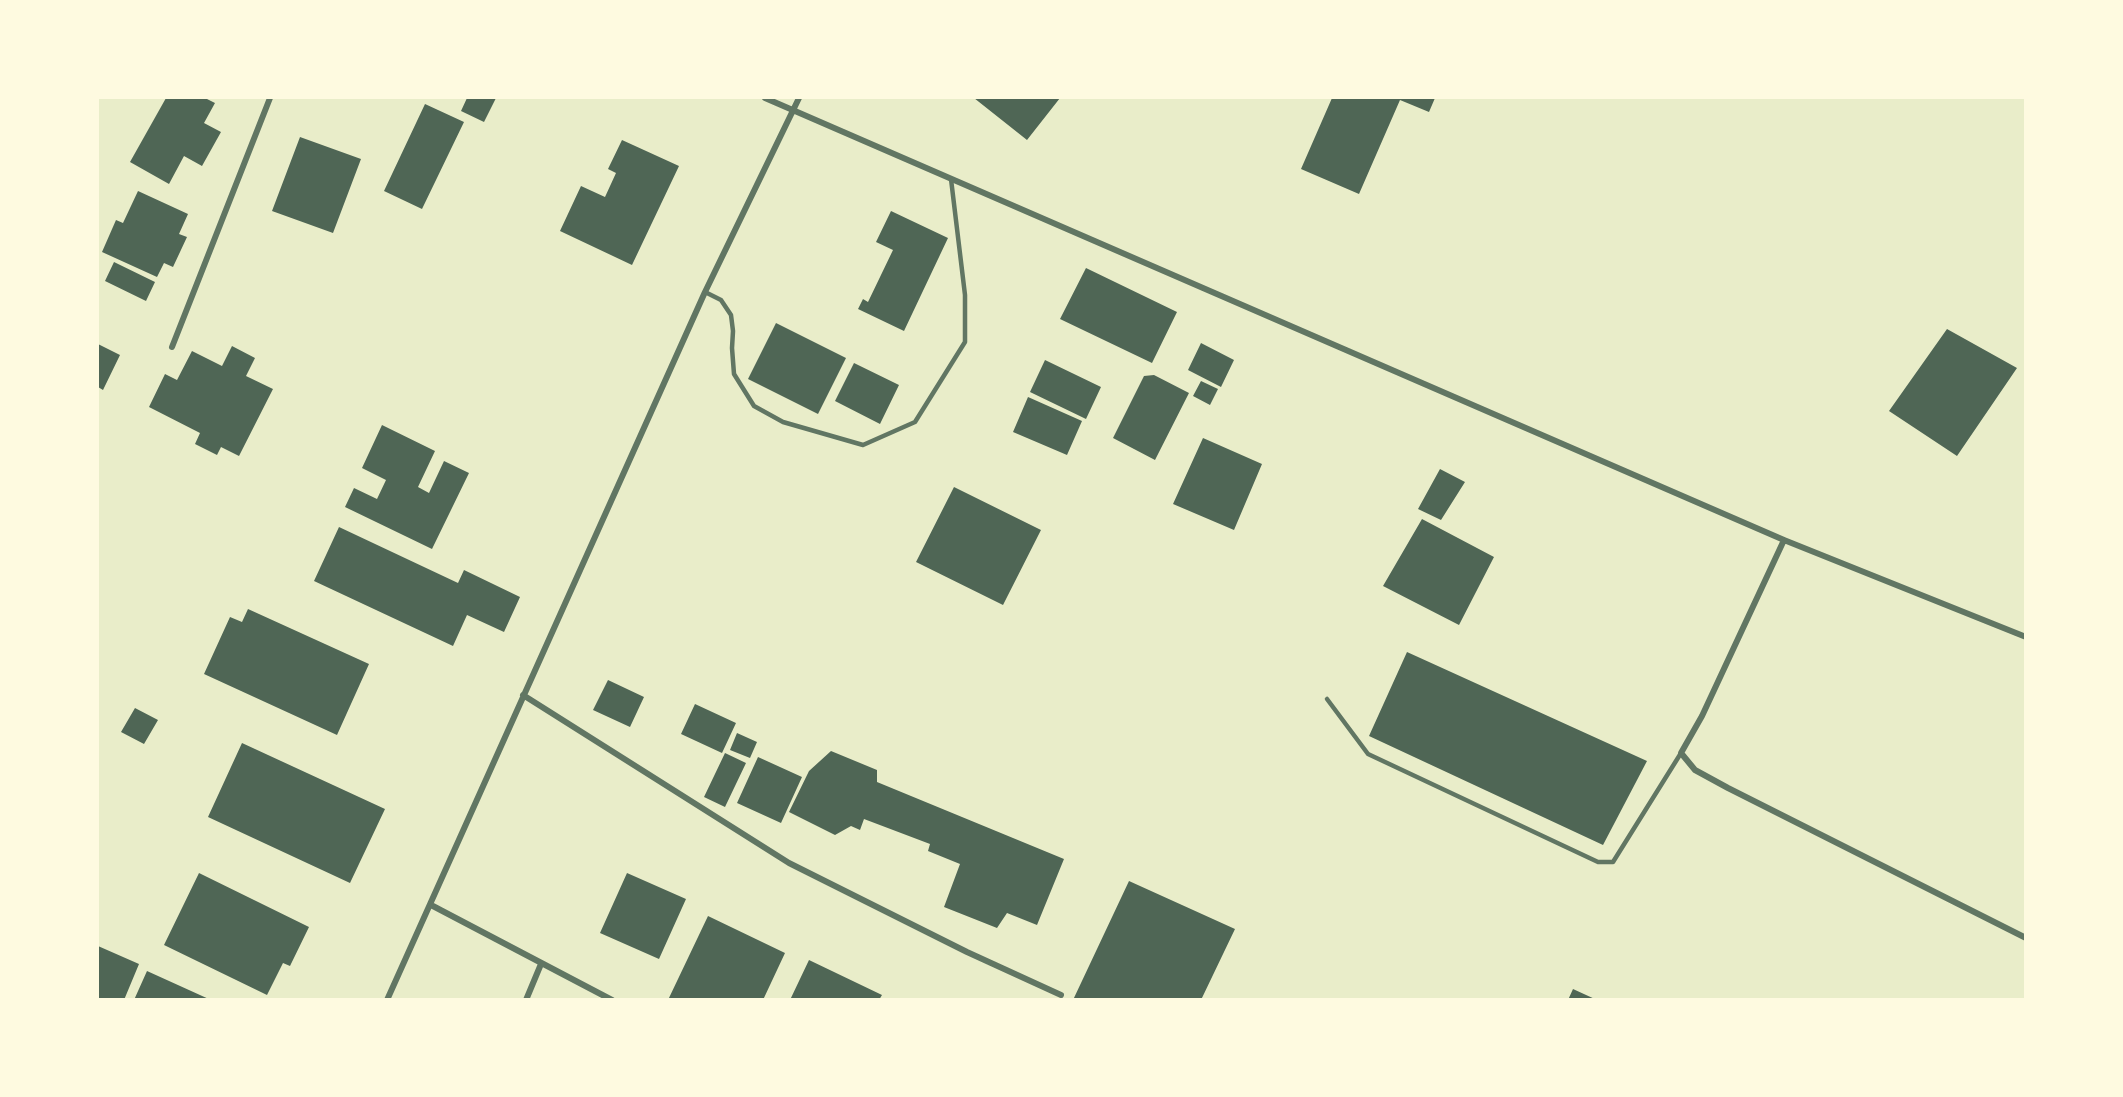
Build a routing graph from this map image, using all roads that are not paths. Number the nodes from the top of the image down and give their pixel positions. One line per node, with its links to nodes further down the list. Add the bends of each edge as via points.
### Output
1 (260, 98): 5 (street)
2 (270, 98): 5 (street)
3 (765, 98): 6 (street)
4 (799, 98): 6 (street)
5 (266, 106): 9 (street)
6 (793, 110): 7 (street); 8 (street)
7 (951, 179): 8 (lane, via 966,294 965,342 915,422 862,445 783,422 753,406 734,374 731,315 721,300); 10 (street)
8 (705, 292): 12 (street)
9 (172, 347)
10 (1784, 540): 11 (street); 14 (street)
11 (2025, 637)
12 (523, 695): 15 (street); 18 (street, via 789,863)
13 (1327, 699): 14 (lane, via 1368,754 1598,862 1613,862)
14 (1681, 753): 16 (street, via 1695,770 1728,788)
15 (431, 905): 17 (street); 19 (street)
16 (2025, 938)
17 (542, 964): 20 (street); 21 (street)
18 (1061, 995)
19 (387, 999)
20 (526, 999)
21 (612, 999)

